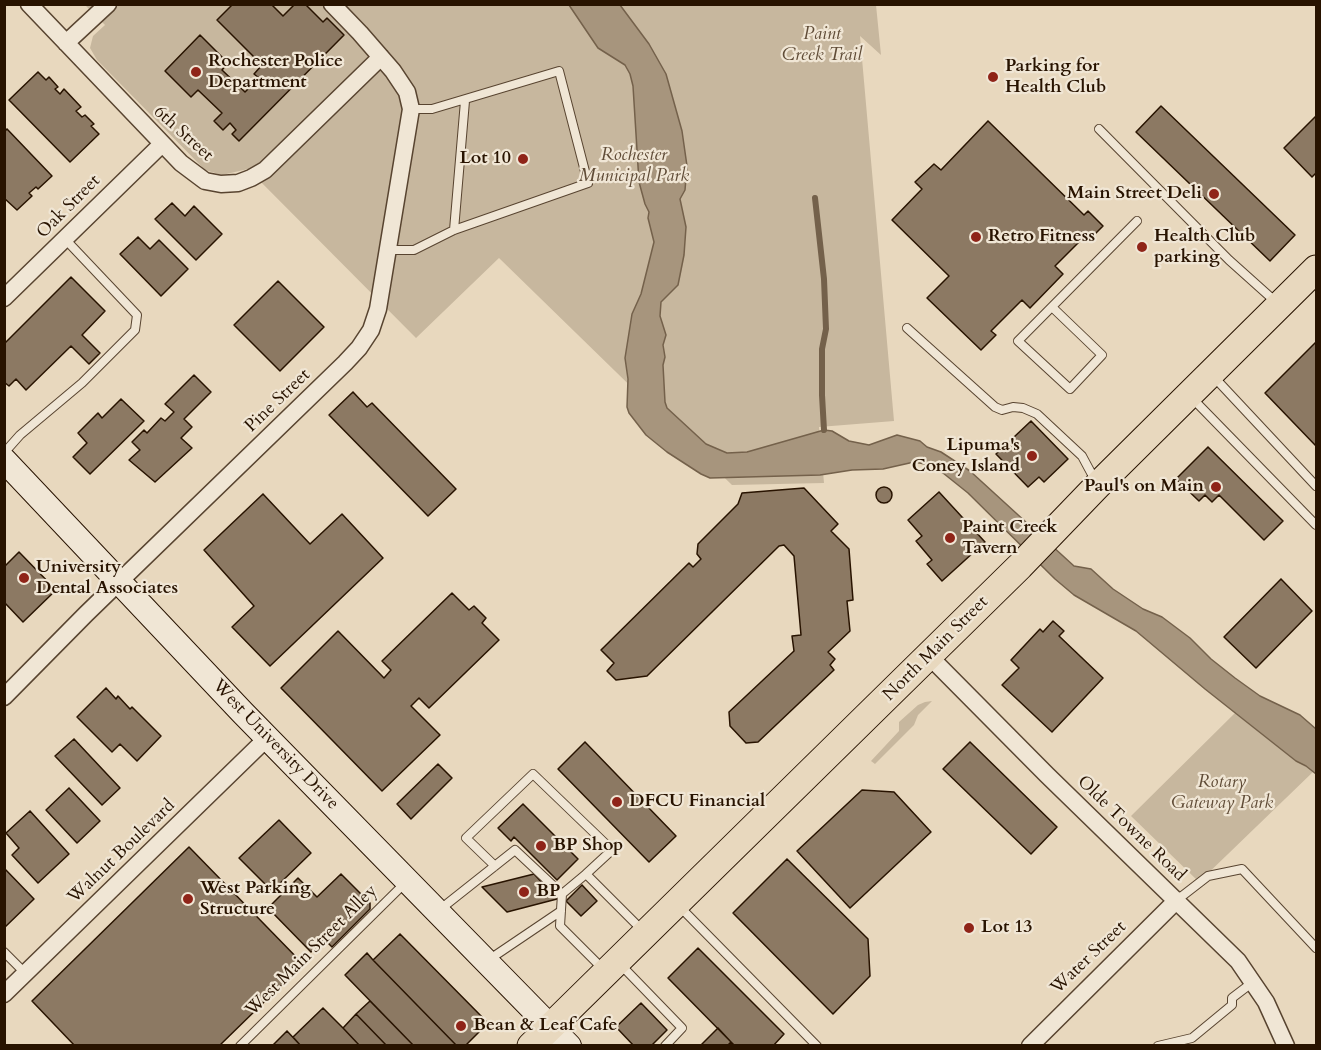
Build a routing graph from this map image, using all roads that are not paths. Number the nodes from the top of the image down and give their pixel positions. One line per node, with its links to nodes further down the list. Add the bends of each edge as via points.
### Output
1 (29, 4): 4 (street, 6th Street)
2 (108, 4): 4 (street)
3 (332, 4): 5 (street)
4 (66, 43): 9 (street, 6th Street)
5 (381, 57): 7 (street, via 403,85); 9 (street, 6th Street, via 265,170 251,178 238,183 205,181)
6 (465, 100): 7 (lane, via 432,109); 11 (lane); 11 (lane, via 560,71 588,183)
7 (411, 109): 13 (street, Pine Street)
8 (1100, 129): 16 (lane)
9 (162, 144): 12 (street, Oak Street)
10 (1137, 221): 17 (lane)
11 (454, 230): 13 (lane, via 414,250)
12 (65, 239): 15 (street, Oak Street); 21 (lane, via 137,315 135,330)
13 (388, 250): 26 (street, Pine Street, via 378,309 359,348)
14 (1317, 269): 16 (main road, North Main Street)
15 (4, 298)
16 (1280, 306): 19 (main road, North Main Street)
17 (1052, 307): 17 (lane, via 1018,341 1070,389 1102,355)
18 (908, 328): 23 (lane, via 995,407 1023,408 1037,414 1082,456)
19 (1211, 373): 20 (main road, North Main Street); 24 (lane)
20 (1189, 396): 23 (main road, North Main Street); 25 (lane)
21 (4, 453)
22 (4, 460): 26 (main road, West University Drive)
23 (1098, 485): 27 (main road, North Main Street)
24 (1317, 486)
25 (1317, 525)
26 (120, 583): 28 (street, Pine Street); 29 (main road, West University Drive)
27 (929, 656): 34 (street, Olde Towne Road); 35 (main road, North Main Street)
28 (4, 697)
29 (267, 738): 32 (main road, West University Drive); 43 (street, Walnut Boulevard)
30 (495, 866): 31 (lane, via 466,838 533,774 612,850); 33 (lane, via 515,850); 36 (lane)
31 (586, 874): 33 (lane); 38 (lane)
32 (408, 880): 36 (main road, West University Drive); 47 (lane, West Main Street Alley)
33 (562, 894): 37 (lane)
34 (1177, 900): 39 (lane, via 1208,876 1242,869); 44 (street, Olde Towne Road, via 1222,943); 51 (street, Water Street)
35 (677, 903): 38 (main road, North Main Street); 50 (lane)
36 (438, 911): 41 (main road, West University Drive)
37 (561, 911): 41 (lane); 42 (lane, via 560,926)
38 (646, 934): 42 (main road, North Main Street)
39 (1317, 948)
40 (4, 952): 43 (lane)
41 (487, 962): 46 (main road, West University Drive)
42 (612, 967): 46 (main road, North Main Street); 49 (lane, via 682,1028)
43 (25, 974): 45 (street, Walnut Boulevard)
44 (1254, 982): 52 (lane, via 1192,1038); 53 (street, Olde Towne Road)
45 (4, 994)
46 (560, 1036): 48 (main road, North Main Street)
47 (240, 1046)
48 (531, 1046)
49 (665, 1046)
50 (817, 1046)
51 (1030, 1046)
52 (1158, 1046)
53 (1286, 1046)

